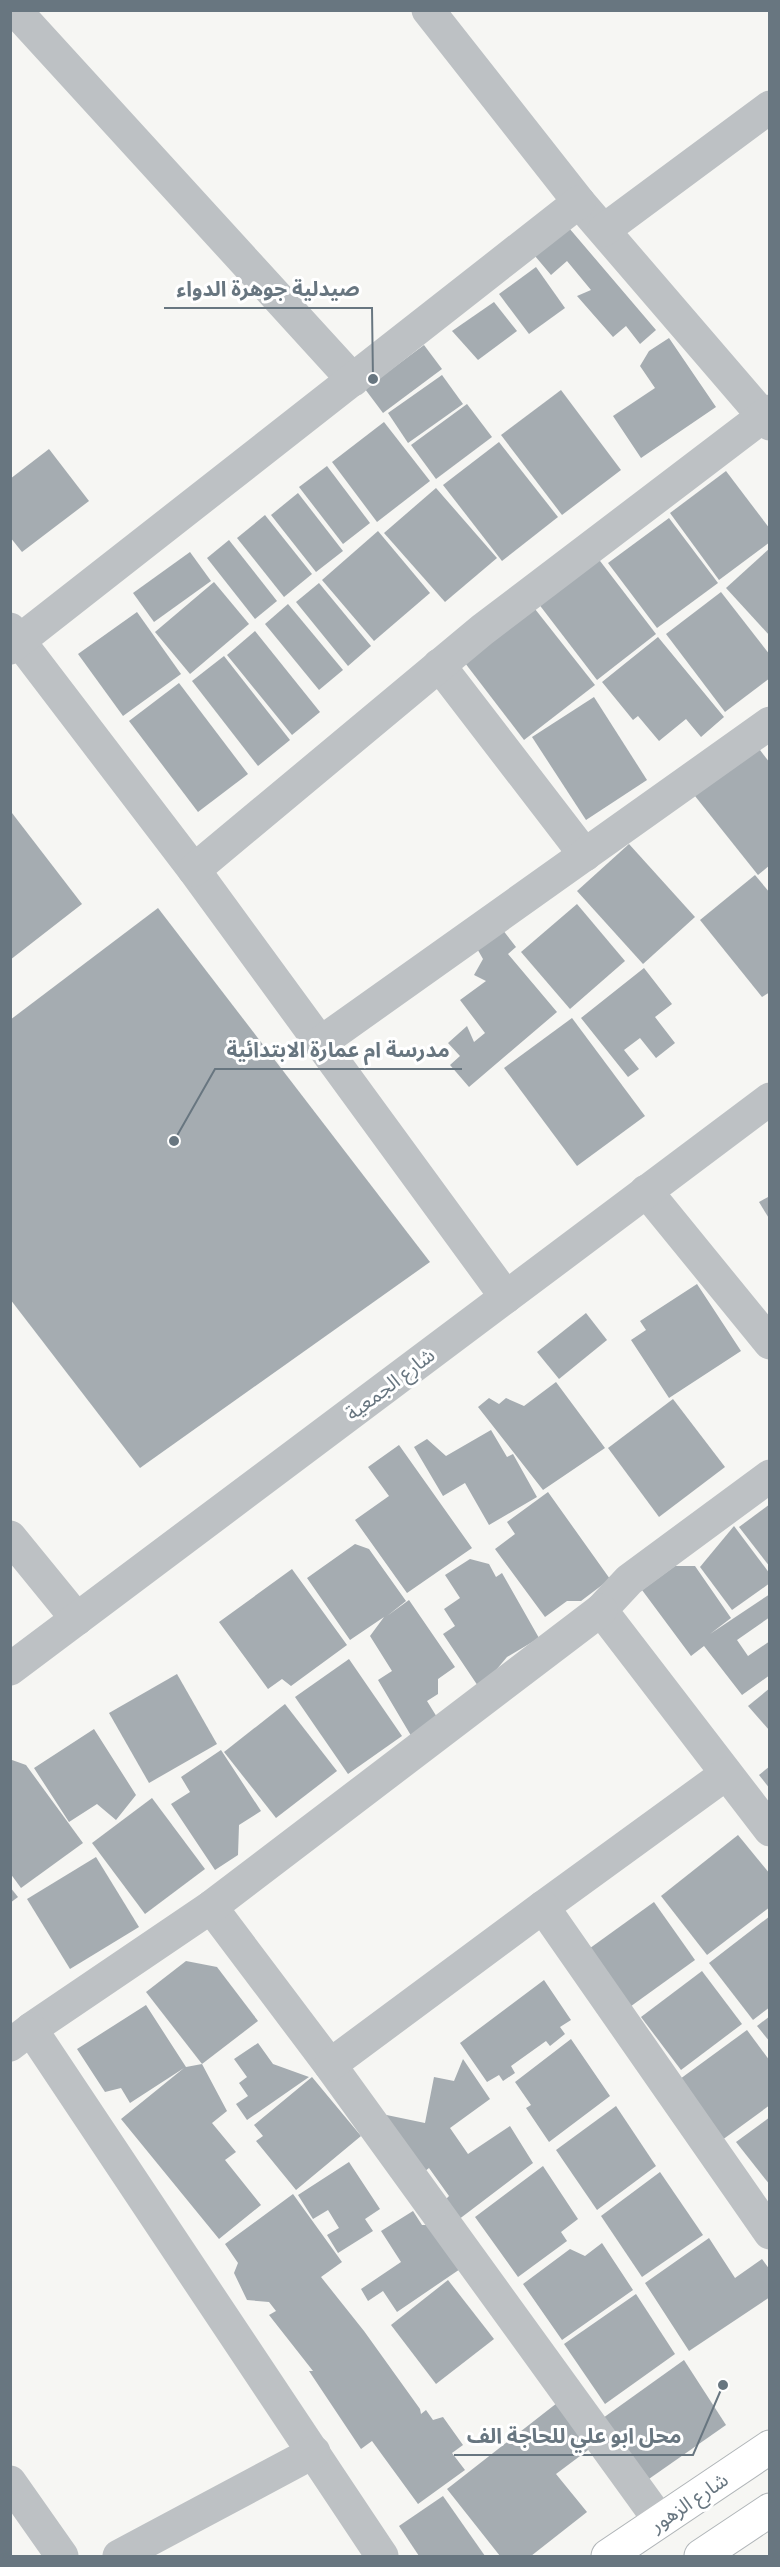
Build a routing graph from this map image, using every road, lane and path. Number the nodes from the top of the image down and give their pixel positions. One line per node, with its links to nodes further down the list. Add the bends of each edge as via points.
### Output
1 (15, 10): 6 (street)
2 (428, 10): 4 (street)
3 (770, 107): 5 (street)
4 (579, 202): 5 (street); 6 (street)
5 (604, 230): 7 (street)
6 (353, 380): 8 (street)
7 (767, 417): 9 (street)
8 (14, 639): 12 (street)
9 (440, 665): 11 (street); 12 (street)
10 (770, 723): 11 (street)
11 (585, 855): 13 (street)
12 (194, 870): 13 (street)
13 (320, 1043): 16 (street)
14 (770, 1099): 15 (street, شارع الجمعية)
15 (646, 1191): 16 (street, شارع الجمعية); 17 (street)
16 (506, 1297): 21 (street, شارع الجمعية)
17 (770, 1343)
18 (770, 1476): 20 (street, via 629,1580)
19 (10, 1537): 21 (street)
20 (601, 1610): 23 (street); 25 (street)
21 (78, 1618): 22 (street, شارع الجمعية)
22 (10, 1669)
23 (726, 1774): 24 (street); 26 (street)
24 (770, 1830)
25 (211, 1907): 27 (street); 28 (street)
26 (543, 1907): 28 (street); 29 (street)
27 (21, 2037): 31 (street)
28 (330, 2065): 34 (street)
29 (770, 2233)
30 (770, 2447): 34 (main road, شارع الزهور)
31 (314, 2452): 36 (street); 37 (street)
32 (10, 2482): 35 (street)
33 (770, 2510): 39 (main road)
34 (660, 2521): 38 (main road, شارع الزهور)
35 (56, 2554)
36 (119, 2556)
37 (382, 2556)
38 (608, 2556)
39 (701, 2556)

